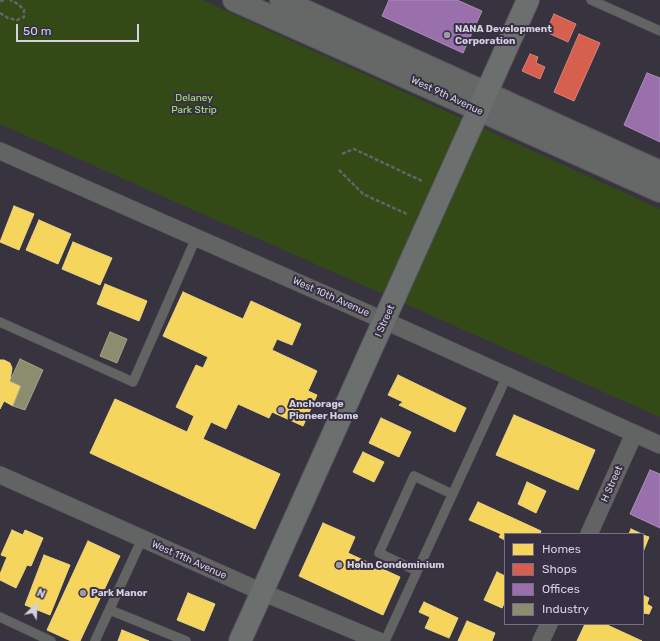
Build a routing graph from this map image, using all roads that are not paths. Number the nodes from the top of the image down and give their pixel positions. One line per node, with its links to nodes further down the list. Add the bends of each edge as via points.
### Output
1 (234, 0): 6 (street, West 9th Avenue)
2 (281, 0): 6 (street, West 9th Avenue)
3 (528, 0): 6 (main road, I Street)
4 (591, 0): 5 (lane)
5 (660, 31)
6 (483, 102): 8 (street, West 9th Avenue); 9 (street, West 9th Avenue); 11 (main road, I Street)
7 (0, 151): 10 (street, West 10th Avenue)
8 (660, 172)
9 (660, 191)
10 (196, 238): 11 (street, West 10th Avenue); 12 (lane, via 134,382)
11 (385, 321): 13 (street, West 10th Avenue); 21 (main road, I Street)
12 (0, 322)
13 (507, 376): 14 (street, West 10th Avenue); 17 (lane)
14 (634, 434): 15 (street, West 10th Avenue); 18 (street, H Street)
15 (660, 445)
16 (0, 475): 19 (street, West 11th Avenue)
17 (452, 494): 20 (lane); 20 (lane, via 414,476 379,553)
18 (589, 533)
19 (142, 538): 21 (street, West 11th Avenue); 22 (lane)
20 (417, 571): 30 (lane)
21 (262, 592): 28 (main road, I Street); 29 (street, West 11th Avenue)
22 (110, 610): 26 (lane); 27 (lane)
23 (0, 617): 25 (lane)
24 (549, 625): 31 (street)
25 (51, 641)
26 (95, 641)
27 (186, 641)
28 (240, 641)
29 (379, 641)
30 (385, 641)
31 (541, 641)

